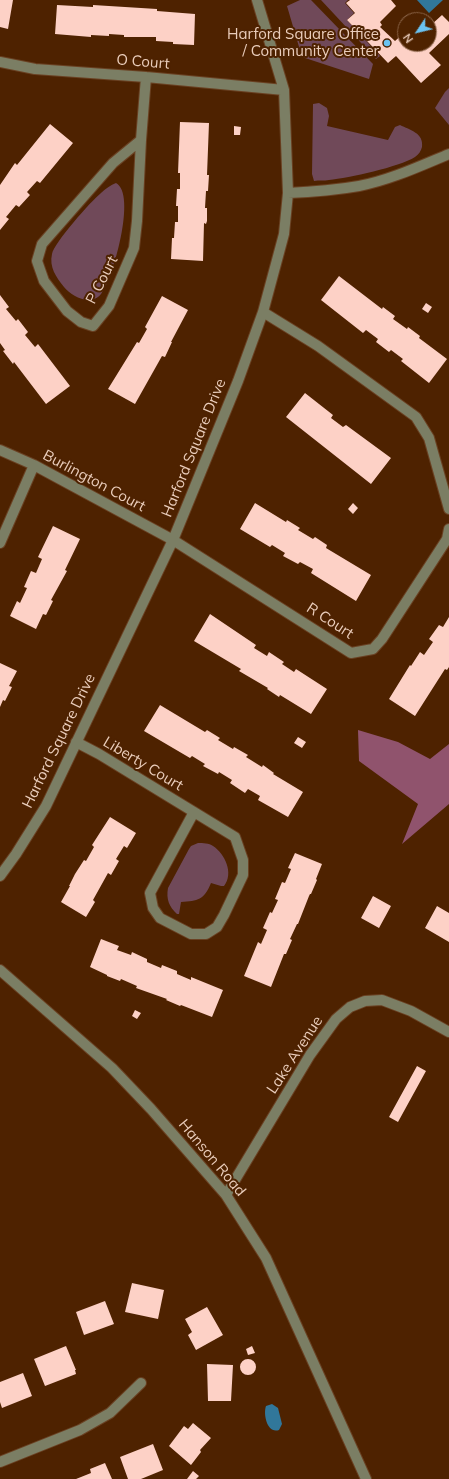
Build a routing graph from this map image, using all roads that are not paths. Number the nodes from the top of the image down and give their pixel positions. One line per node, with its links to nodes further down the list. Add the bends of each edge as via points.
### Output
1 (257, 0): 4 (street, Harford Square Drive)
2 (0, 62): 3 (street, O Court, via 34,69)
3 (146, 77): 4 (street, O Court); 5 (street, P Court)
4 (284, 90): 7 (street, Harford Square Drive)
5 (141, 140): 5 (street, P Court, via 112,163 42,244 37,261 44,280 67,310 81,322 93,326 109,306 134,248)
6 (449, 154): 7 (street, via 396,176 360,186)
7 (288, 193): 8 (street, Harford Square Drive, via 284,234)
8 (263, 312): 11 (street, via 318,346 416,417 430,438); 14 (street, Harford Square Drive)
9 (0, 450): 10 (street, Burlington Court)
10 (34, 465): 13 (street); 14 (street, Burlington Court)
11 (449, 508)
12 (449, 529): 14 (street, R Court, via 447,539 382,640 372,650 351,653)
13 (1, 540)
14 (173, 540): 15 (street, Harford Square Drive)
15 (76, 742): 16 (street, Liberty Court); 17 (street, Harford Square Drive, via 46,806)
16 (194, 812): 16 (street, Liberty Court, via 235,838 243,860 243,875 224,914 217,926 206,934 190,934 160,918 153,908 150,893)
17 (0, 876)
18 (0, 970): 20 (street, Hanson Road, via 112,1068 151,1108)
19 (449, 1032): 20 (street, Lake Avenue, via 411,1011 382,1000 365,1000 350,1007 336,1019 310,1055)
20 (226, 1195): 23 (street, Hanson Road, via 266,1258)
21 (141, 1383): 22 (street, via 110,1413 80,1430)
22 (0, 1462)
23 (366, 1479)

